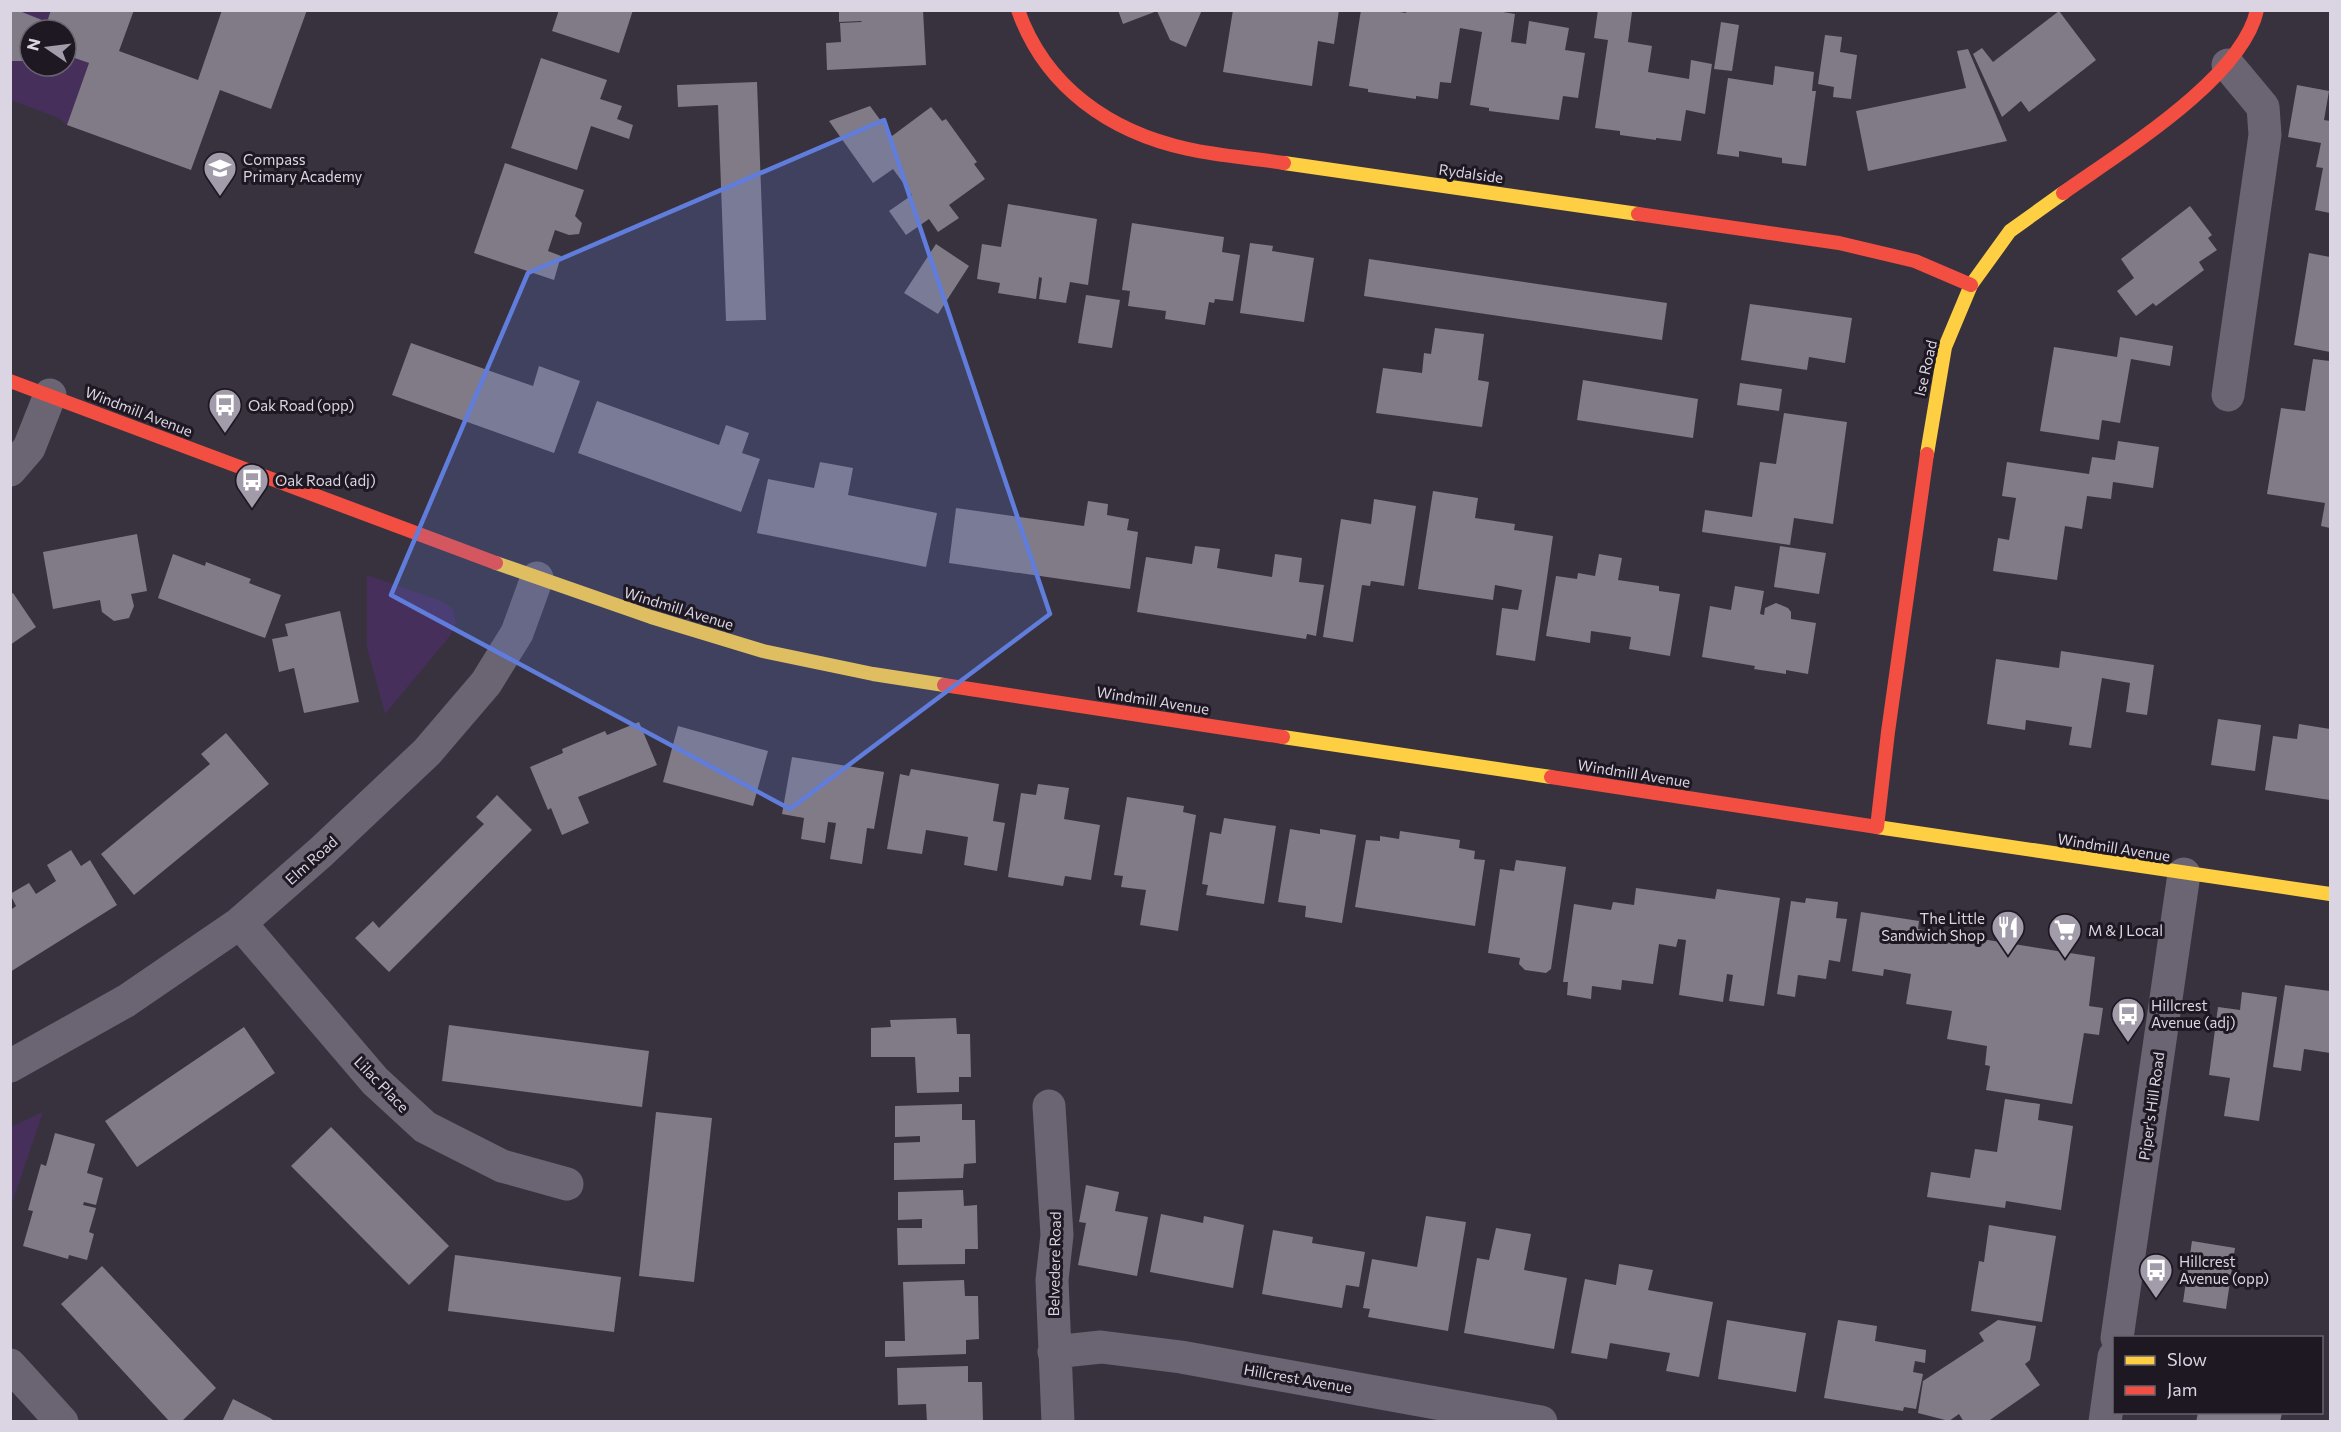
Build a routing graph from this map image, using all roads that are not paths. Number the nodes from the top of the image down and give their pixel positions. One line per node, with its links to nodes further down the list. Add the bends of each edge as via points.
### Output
1 (1018, 10): 4 (main road, Rydalside, via 1023,30 1052,72 1086,104 1135,132 1188,149 1839,243 1915,261)
2 (2257, 10): 3 (main road, Ise Road)
3 (2228, 65): 4 (main road, Ise Road, via 2169,118 2010,231); 7 (street, via 2263,107 2265,135)
4 (1971, 285): 10 (main road, Ise Road, via 1945,347 1934,402)
5 (10, 381): 6 (main road, Windmill Avenue)
6 (50, 395): 8 (street, via 29,448); 9 (main road, Windmill Avenue)
7 (2228, 395)
8 (10, 470)
9 (537, 578): 10 (main road, Windmill Avenue, via 763,651 873,674); 13 (street, Elm Road, via 517,633 492,673 427,752)
10 (1877, 827): 11 (main road, Windmill Avenue)
11 (2184, 874): 12 (main road, Windmill Avenue); 17 (street, Piper's Hill Road)
12 (2331, 894)
13 (240, 923): 14 (street, Elm Road, via 126,1001); 16 (street, Lilac Place, via 375,1081 425,1127 502,1166)
14 (10, 1066)
15 (1049, 1106): 18 (street, Belvedere Road, via 1057,1235 1052,1280)
16 (567, 1184)
17 (2117, 1336)
18 (1054, 1352): 22 (street, Belvedere Road); 23 (street, Hillcrest Avenue, via 1101,1347 1181,1357)
19 (10, 1365): 21 (street)
20 (2113, 1370): 24 (street)
21 (62, 1422)
22 (1058, 1422)
23 (1541, 1422)
24 (2105, 1422)

